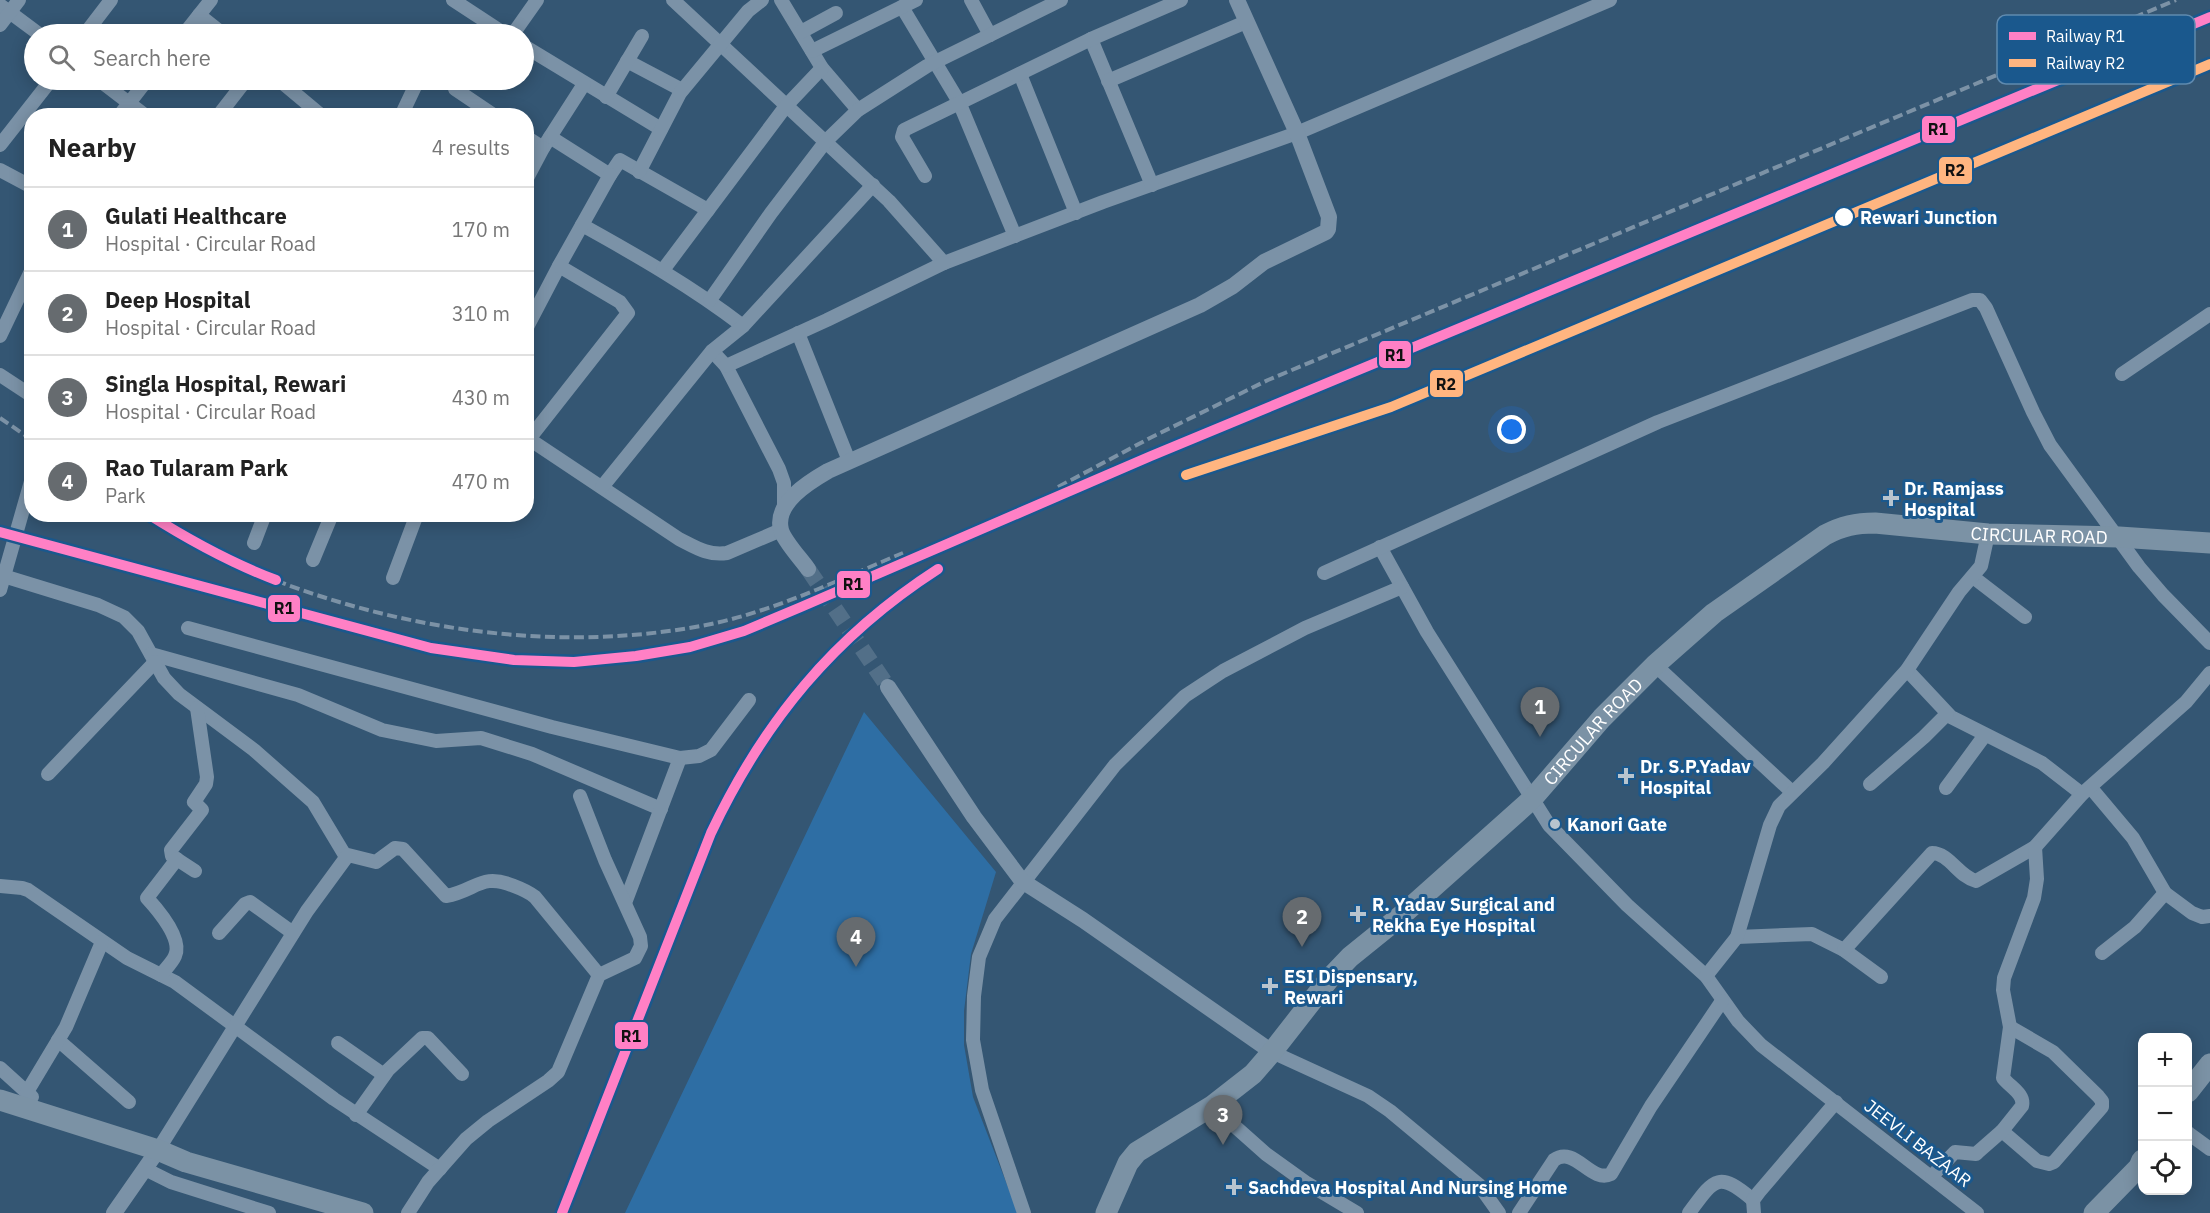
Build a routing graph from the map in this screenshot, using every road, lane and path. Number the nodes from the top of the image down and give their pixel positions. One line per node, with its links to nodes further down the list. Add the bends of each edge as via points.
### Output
1 (19, 0): 18 (street)
2 (111, 0): 23 (street)
3 (211, 0): 20 (street)
4 (453, 0): 16 (street)
5 (537, 0): 27 (street)
6 (672, 0): 33 (street)
7 (762, 0): 33 (street)
8 (781, 0): 29 (street)
9 (916, 0): 17 (street)
10 (971, 0): 30 (street)
11 (1061, 0): 30 (street)
12 (1181, 0): 32 (street)
13 (1237, 0): 21 (street)
14 (1610, 0): 15 (street)
15 (1586, 5): 64 (street)
16 (472, 6): 26 (street)
17 (902, 7): 34 (street); 37 (street)
18 (5, 9): 22 (street); 28 (street)
19 (836, 13): 29 (street)
20 (200, 15): 24 (street); 25 (street)
21 (1246, 22): 40 (street); 64 (street)
22 (25, 24)
23 (93, 24)
24 (192, 24)
25 (211, 24)
26 (493, 24)
27 (520, 24)
28 (0, 25)
29 (801, 32): 34 (street)
30 (990, 35): 37 (street)
31 (642, 36): 36 (street)
32 (1091, 39): 39 (street); 40 (street)
33 (720, 44): 49 (street); 53 (street)
34 (812, 51): 38 (street)
35 (534, 52): 41 (street)
36 (627, 61): 49 (street); 50 (street)
37 (936, 62): 52 (street); 61 (street)
38 (822, 68): 53 (street); 61 (street)
39 (1020, 74): 52 (street); 78 (street)
40 (1108, 81): 76 (street)
41 (584, 84): 50 (street); 67 (street)
42 (43, 90): 54 (street)
43 (113, 90): 51 (street)
44 (139, 90): 51 (street)
45 (238, 90): 57 (street)
46 (290, 90): 58 (street)
47 (413, 90): 59 (street)
48 (456, 90): 60 (street)
49 (682, 90): 63 (street)
50 (606, 97): 63 (street)
51 (129, 102): 55 (street); 56 (street)
52 (959, 102): 73 (street, via 902,134); 80 (street)
53 (786, 106): 66 (street); 77 (street)
54 (29, 108)
55 (125, 108)
56 (136, 108)
57 (224, 108)
58 (309, 108)
59 (405, 108)
60 (483, 108)
61 (858, 110): 66 (street)
62 (24, 114): 68 (street)
63 (661, 129): 71 (street)
64 (1297, 134): 76 (street); 98 (street, via 1329,217 1328,229 1323,234 1264,262 1200,305)
65 (534, 139): 67 (street)
66 (826, 141): 75 (street); 85 (street)
67 (547, 143): 69 (street); 72 (street)
68 (0, 145)
69 (534, 166)
70 (0, 170): 74 (street)
71 (639, 172): 72 (street, via 620,160); 77 (street)
72 (610, 176): 79 (street)
73 (925, 176)
74 (24, 183)
75 (873, 185): 81 (street); 88 (street)
76 (1152, 185): 78 (street)
77 (708, 210): 83 (street)
78 (1076, 213): 80 (street)
79 (582, 225): 82 (street); 83 (street)
80 (1015, 236): 81 (street)
81 (944, 263): 89 (street)
82 (559, 266): 86 (street); 96 (street, via 620,302 628,313)
83 (663, 270): 85 (street)
84 (24, 286): 90 (street)
85 (710, 300): 88 (street)
86 (534, 314)
87 (2210, 314): 93 (street)
88 (743, 326): 91 (street)
89 (798, 333): 92 (street); 98 (street)
90 (0, 336)
91 (712, 351): 92 (street); 99 (street)
92 (726, 366): 101 (street, via 779,469 784,483)
93 (2122, 374)
94 (0, 375): 95 (street)
95 (24, 391)
96 (534, 430)
97 (534, 442): 99 (street)
98 (849, 461): 101 (street, via 811,481)
99 (602, 487): 105 (street, via 679,538 711,554 727,553)
100 (24, 505): 116 (street)
101 (784, 508): 105 (street)
102 (262, 522): 108 (street)
103 (329, 522): 111 (street)
104 (414, 522): 115 (street)
105 (781, 530): 112 (street)
106 (1988, 534): 107 (main road, CIRCULAR ROAD); 114 (street, via 1982,566); 122 (main road, CIRCULAR ROAD, via 1875,523 1840,527 1714,613)
107 (2118, 537): 109 (main road, CIRCULAR ROAD); 110 (street, via 2050,445 1986,308 1980,300 1972,300 1658,422); 120 (street, via 2157,588)
108 (254, 543)
109 (2210, 543)
110 (1380, 547): 113 (street); 117 (street, JEEVLI BAZAAR)
111 (313, 560)
112 (807, 569)
113 (1324, 573)
114 (1973, 577): 118 (street); 123 (street)
115 (393, 578)
116 (2, 581): 121 (street, via 98,605 124,616)
117 (1402, 587): 137 (street, JEEVLI BAZAAR); 143 (street, via 1305,628 1223,671 1185,696 1115,765)
118 (2025, 617)
119 (188, 628): 130 (street)
120 (2210, 643)
121 (153, 658): 127 (street, via 171,686); 131 (street); 138 (street, via 298,695 382,730 436,741 481,738 532,754)
122 (1655, 665): 135 (street); 137 (main road, CIRCULAR ROAD, via 1602,718)
123 (1907, 670): 128 (street); 135 (street)
124 (2210, 673): 134 (street, via 2186,702)
125 (888, 687): 143 (street, via 974,817)
126 (749, 699): 130 (street, via 711,750)
127 (197, 708): 140 (street, via 254,750 313,802); 141 (street, via 207,780 194,802 201,813 172,847 171,853)
128 (1947, 714): 129 (street); 132 (street)
129 (1985, 735): 133 (street); 134 (street, via 2042,763)
130 (680, 758): 138 (street)
131 (48, 774)
132 (1870, 784)
133 (1946, 788)
134 (2086, 791): 139 (street); 145 (street, via 2133,838)
135 (1792, 792): 150 (street, via 1779,806 1770,825)
136 (580, 796): 146 (street)
137 (1532, 799): 156 (street, JEEVLI BAZAAR, via 1574,852); 163 (main road, CIRCULAR ROAD, via 1350,957)
138 (661, 809): 146 (street)
139 (2035, 847): 152 (street, via 1976,881 1941,854 1932,853); 160 (street, via 2034,898 2004,978)
140 (346, 857): 149 (street); 155 (street, via 376,862 400,848 446,897 491,880 529,892)
141 (177, 859): 142 (street); 154 (street, via 147,898 166,920 176,946 176,955)
142 (195, 871)
143 (1022, 881): 163 (street); 192 (street, via 995,919 980,957 973,1040 982,1090)
144 (0, 886): 151 (street, via 28,890)
145 (2165, 893): 147 (street, via 2192,913); 153 (street, via 2135,927)
146 (625, 903): 155 (street, via 640,937 639,951 635,958)
147 (2210, 916)
148 (219, 933): 149 (street, via 250,902)
149 (293, 933): 159 (street)
150 (1737, 937): 152 (street, via 1812,934); 156 (street)
151 (102, 942): 154 (street); 161 (street)
152 (1844, 950): 157 (street)
153 (2102, 953)
154 (161, 975): 159 (street)
155 (599, 975): 183 (street, via 558,1072 466,1139)
156 (1706, 976): 158 (street, JEEVLI BAZAAR)
157 (1881, 977)
158 (1722, 1000): 172 (street, JEEVLI BAZAAR, via 1761,1045); 196 (street, via 1611,1174 1599,1176 1577,1161 1559,1156)
159 (234, 1026): 175 (street); 181 (street)
160 (2010, 1027): 177 (street, via 2003,1078 2024,1102); 177 (street, via 2052,1052 2098,1096 2102,1107 2049,1164 2037,1161)
161 (58, 1040): 169 (street); 171 (street)
162 (338, 1043): 167 (street)
163 (1272, 1052): 173 (main road, CIRCULAR ROAD, via 1253,1074); 195 (street, via 1368,1096 1390,1111 1470,1177)
164 (2210, 1064): 168 (main road)
165 (0, 1068): 169 (street)
166 (462, 1074): 167 (street, via 424,1037)
167 (384, 1075): 175 (street)
168 (2191, 1087)
169 (27, 1092): 176 (street)
170 (0, 1101): 176 (main road)
171 (129, 1102)
172 (1836, 1102): 185 (street, JEEVLI BAZAAR); 186 (street)
173 (1212, 1106): 193 (main road, CIRCULAR ROAD, via 1137,1152 1128,1163); 194 (street, via 1266,1154)
174 (0, 1110): 178 (main road)
175 (356, 1114): 183 (street)
176 (53, 1117): 178 (street); 181 (main road)
177 (2002, 1131): 185 (street, via 1976,1155 1955,1152)
178 (72, 1135): 181 (main road)
179 (2192, 1136): 180 (street)
180 (2210, 1149)
181 (151, 1160): 184 (main road, via 186,1162); 187 (street); 188 (street, via 171,1182)
182 (2138, 1165): 199 (main road)
183 (440, 1169): 191 (street)
184 (204, 1175): 189 (main road); 190 (main road)
185 (1932, 1176): 198 (street, JEEVLI BAZAAR)
186 (1754, 1207): 197 (street, via 1737,1187 1718,1181)
187 (114, 1213)
188 (269, 1213)
189 (314, 1213)
190 (363, 1213)
191 (408, 1213)
192 (1024, 1213)
193 (1107, 1213)
194 (1357, 1213)
195 (1498, 1213)
196 (1519, 1213)
197 (1689, 1213)
198 (1977, 1213)
199 (2094, 1213)

